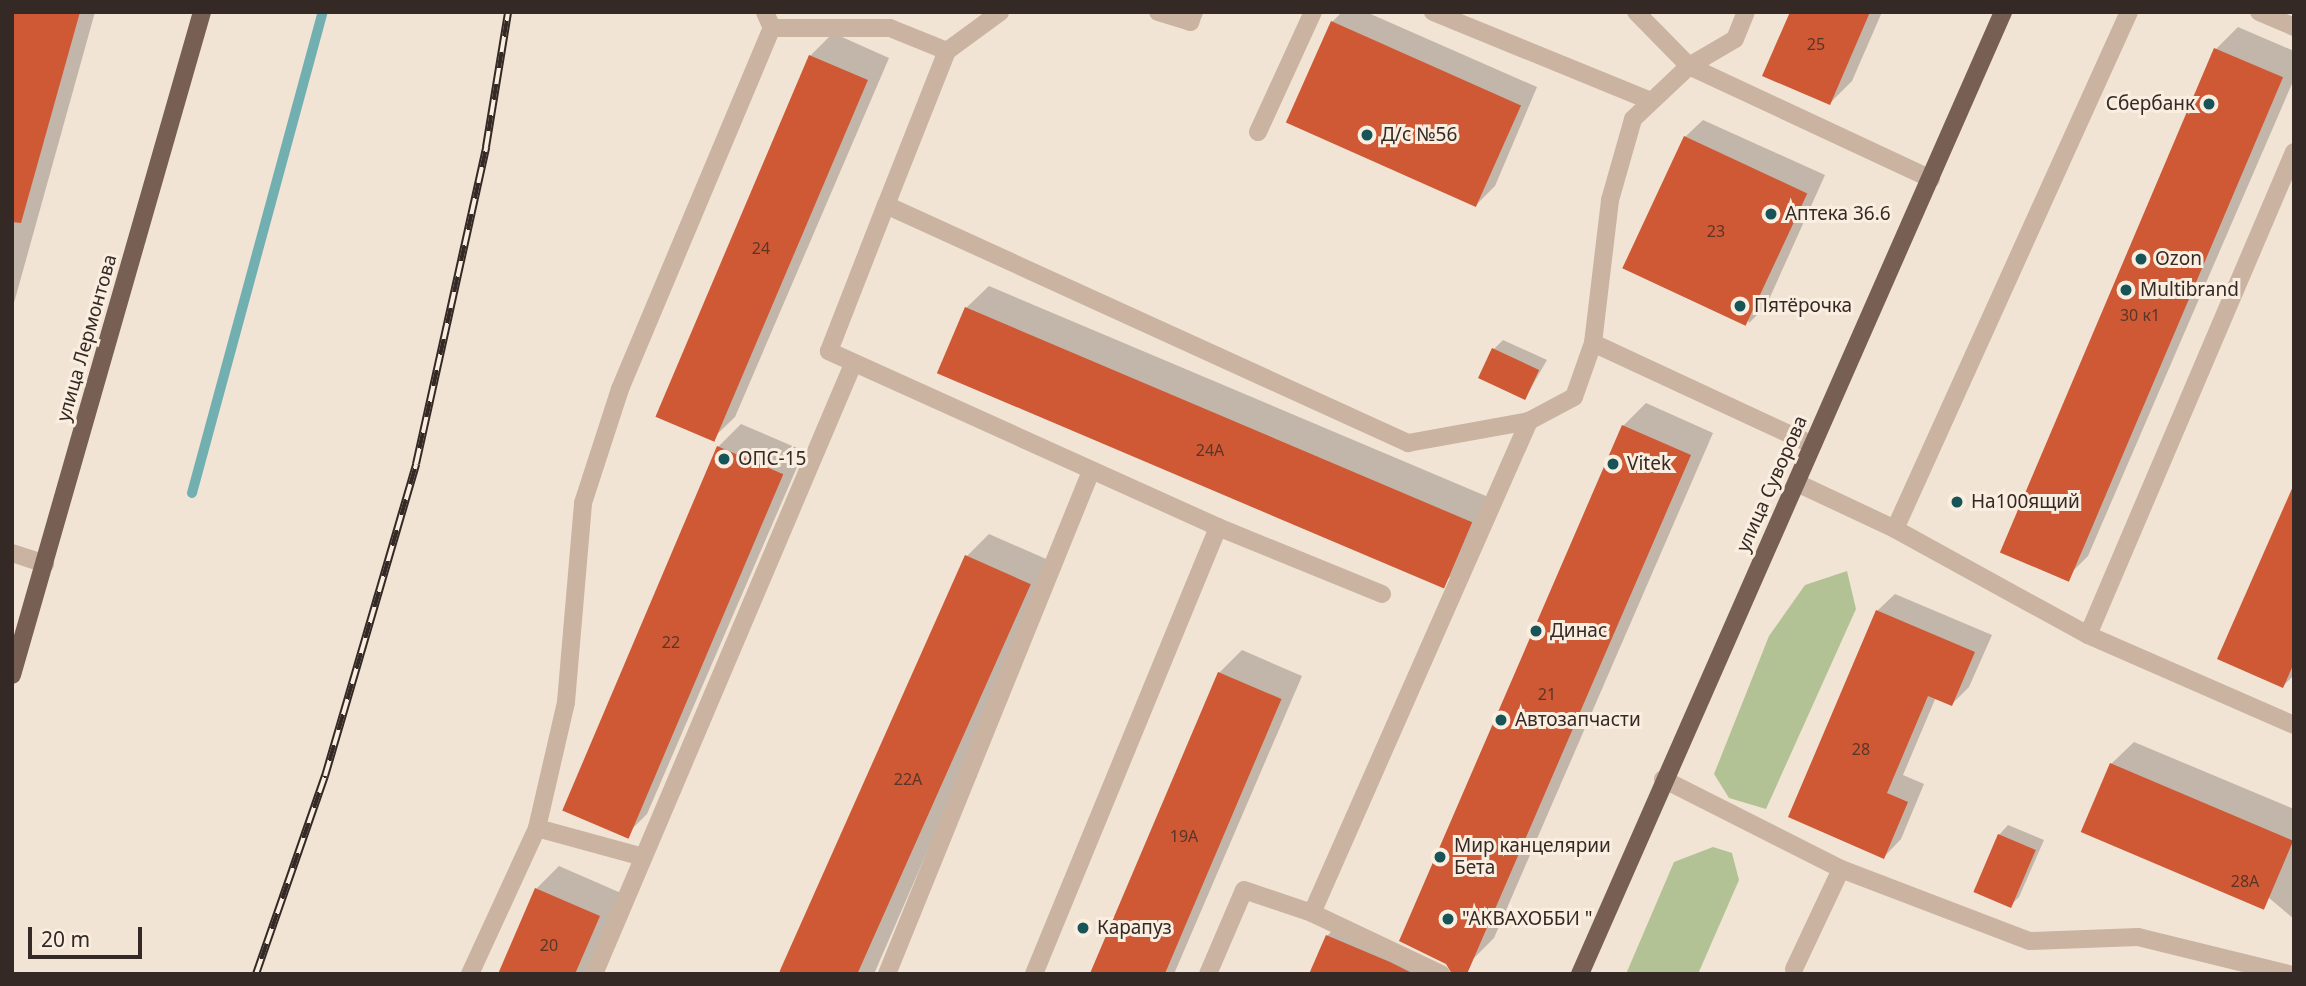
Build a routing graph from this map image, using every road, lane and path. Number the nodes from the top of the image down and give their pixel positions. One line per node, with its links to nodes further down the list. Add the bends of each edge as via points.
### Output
1 (202, 12): 31 (main road, улица Лермонтова)
2 (1000, 12): 15 (lane)
3 (1158, 12): 4 (lane, via 1190,22)
4 (1194, 12)
5 (1313, 12): 18 (lane)
6 (1433, 12): 17 (lane)
7 (1636, 12): 16 (lane)
8 (1746, 12): 16 (lane, via 1735,39)
9 (2003, 12): 20 (main road, улица Суворова)
10 (2129, 12): 29 (lane)
11 (2259, 12): 14 (lane)
12 (768, 20): 13 (lane); 37 (lane, via 620,389 583,503 566,702)
13 (893, 20): 15 (lane)
14 (2294, 27)
15 (947, 51): 21 (lane)
16 (1689, 66): 17 (lane); 20 (lane)
17 (1651, 101): 22 (lane, via 1633,119 1610,200)
18 (1258, 132)
19 (2294, 152): 33 (lane)
20 (1931, 179): 25 (main road, улица Суворова)
21 (887, 205): 23 (lane, via 829,351); 24 (lane, via 1408,443)
22 (1593, 343): 24 (lane, via 1574,397); 25 (lane)
23 (853, 364): 26 (lane); 38 (lane)
24 (1529, 421): 40 (lane)
25 (1813, 445): 27 (main road, улица Суворова)
26 (1091, 471): 28 (lane); 44 (lane)
27 (1797, 484): 29 (lane); 36 (main road, улица Суворова)
28 (1218, 527): 32 (lane); 45 (lane)
29 (1895, 529): 33 (lane)
30 (12, 553): 31 (lane)
31 (45, 564): 34 (main road, улица Лермонтова)
32 (1382, 594)
33 (2088, 635): 35 (lane)
34 (12, 676)
35 (2292, 718)
36 (1663, 779): 39 (lane); 48 (main road, улица Суворова)
37 (537, 828): 38 (lane); 42 (lane)
38 (643, 857): 43 (lane)
39 (1841, 869): 41 (lane); 49 (lane, via 2030,941 2138,937)
40 (1312, 913): 46 (lane, via 1244,890); 47 (lane)
41 (1794, 969)
42 (470, 974)
43 (594, 974)
44 (887, 974)
45 (1034, 974)
46 (1208, 974)
47 (1441, 974)
48 (1580, 974)
49 (2289, 974)

